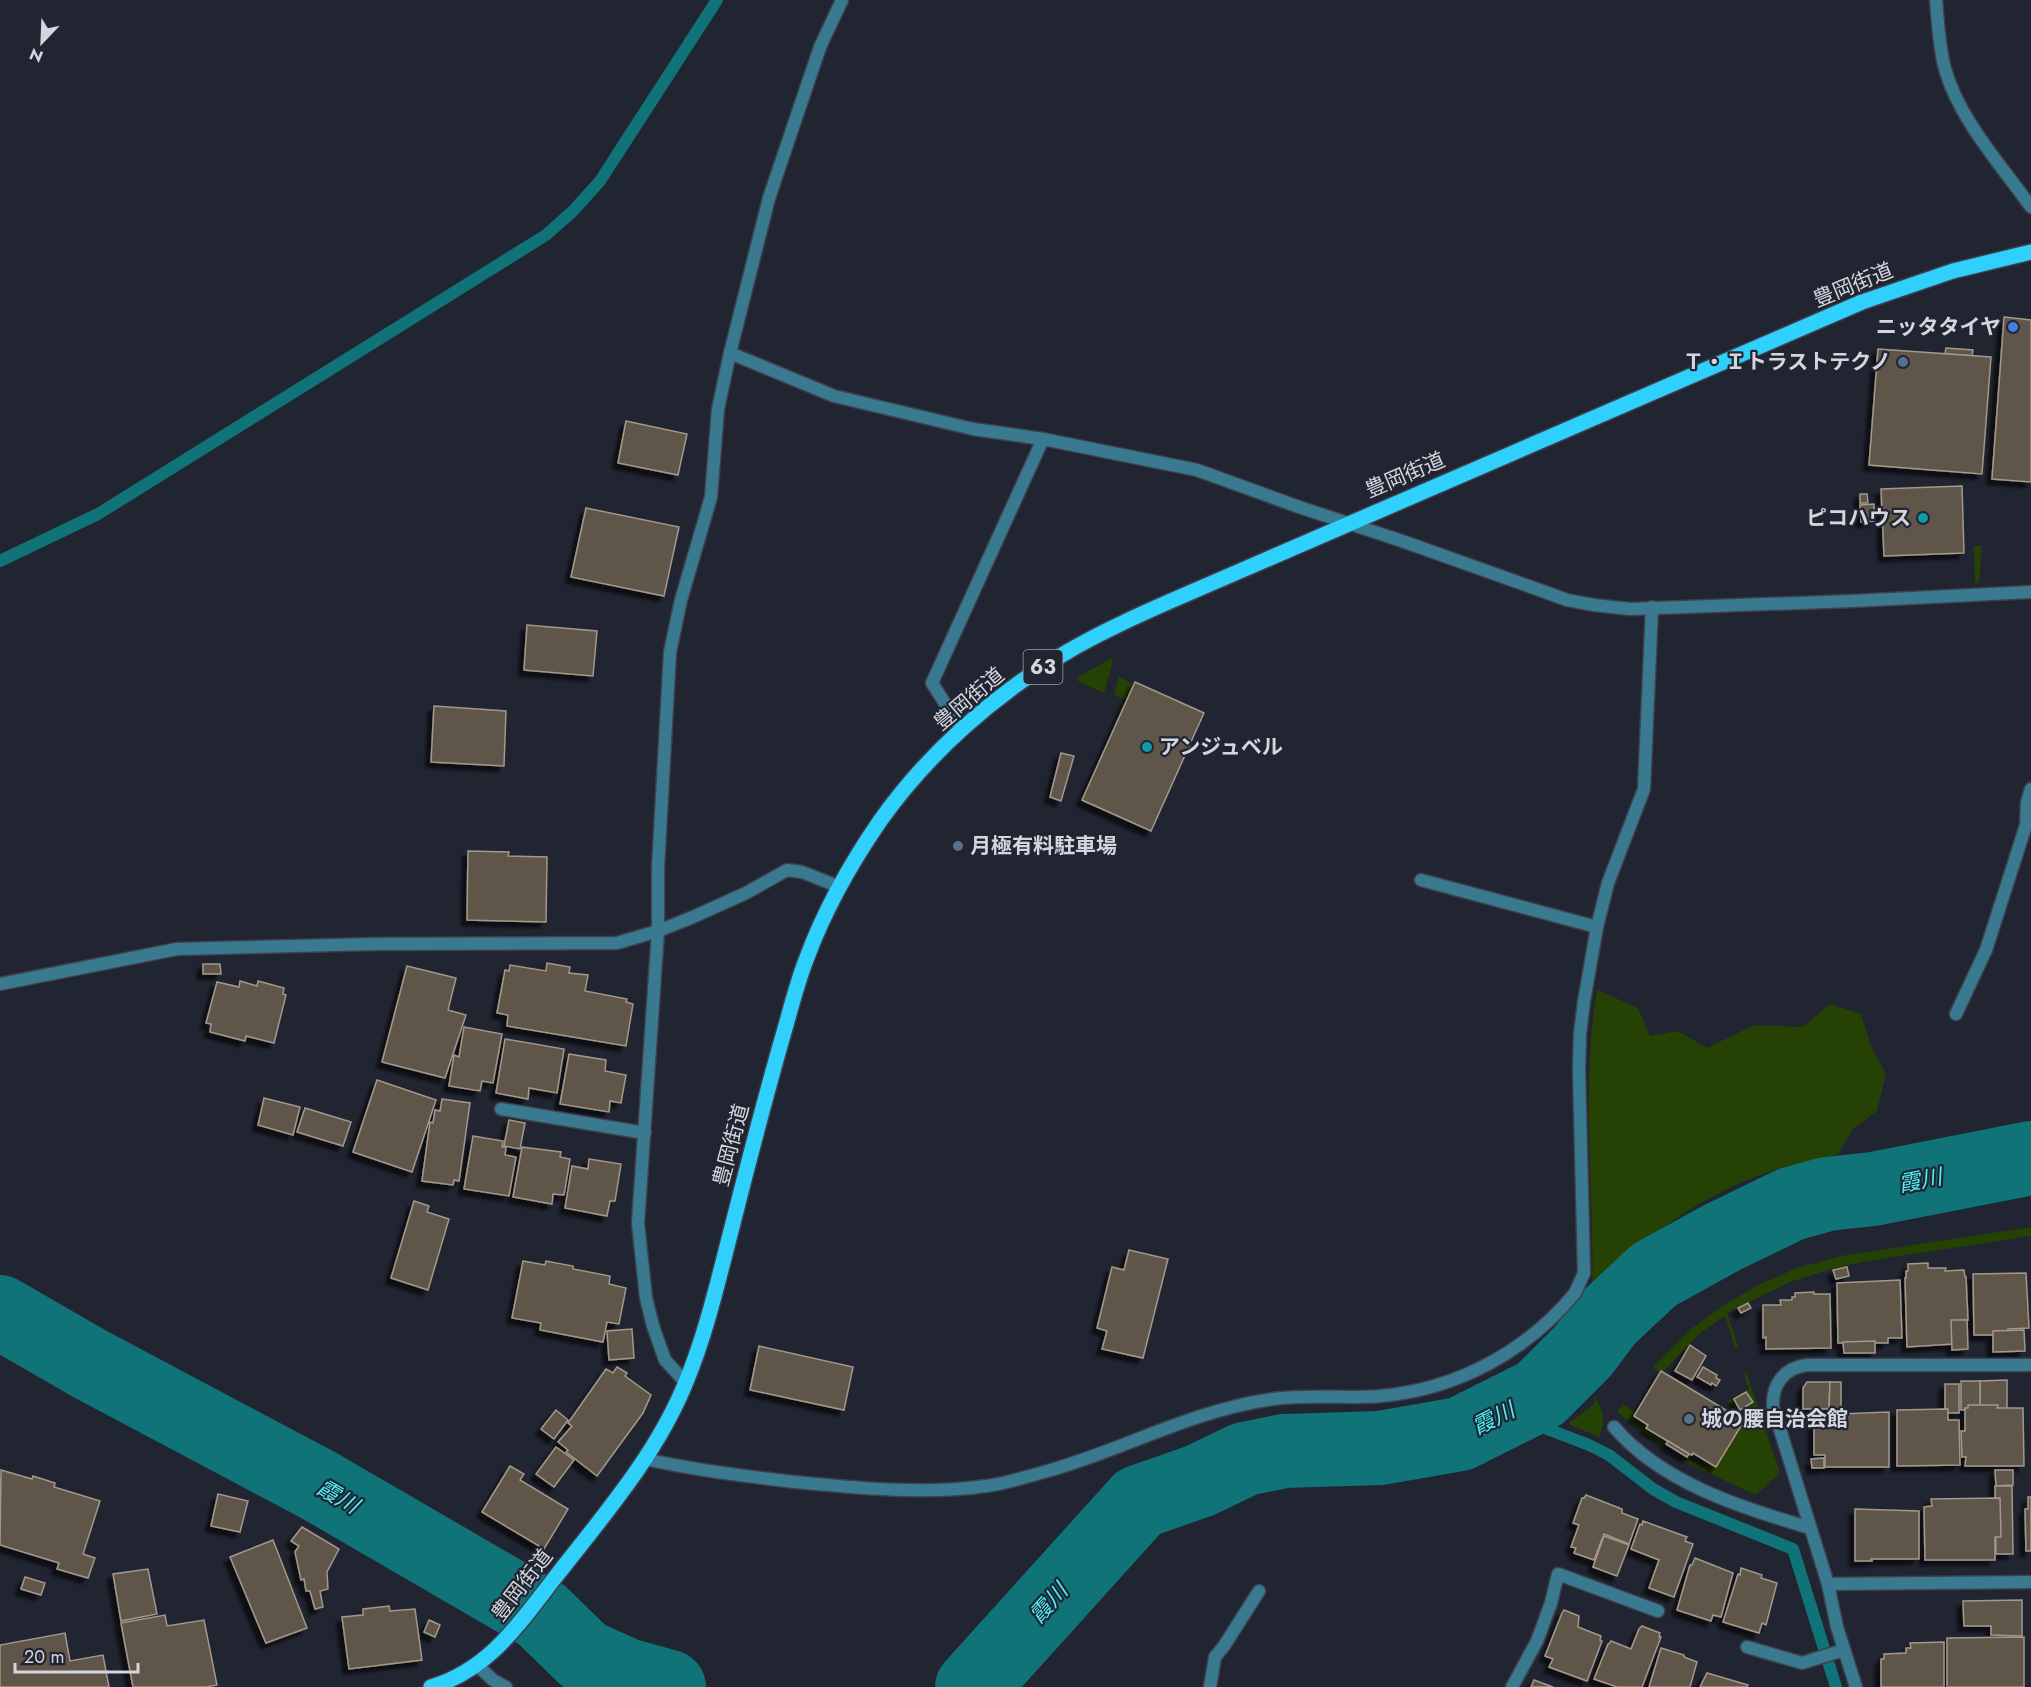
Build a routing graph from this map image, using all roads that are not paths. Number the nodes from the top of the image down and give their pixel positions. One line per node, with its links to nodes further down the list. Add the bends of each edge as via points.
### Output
1 (842, 0): 5 (street, via 820,47 769,198)
2 (1936, 0): 3 (street, via 1942,57 1952,88 1972,125)
3 (2031, 207)
4 (2031, 252): 7 (main road, 豊岡街道 / 63, via 1953,271 1862,302)
5 (730, 353): 6 (street, via 834,396 973,429); 15 (street, via 718,409 711,497 670,652)
6 (1043, 439): 7 (street, via 1197,470); 10 (street, via 932,683)
7 (1349, 522): 9 (street, via 1567,600 1630,609); 10 (main road, 豊岡街道 / 63, via 1096,636 1035,672)
8 (2031, 591): 9 (street)
9 (1652, 608): 14 (street, via 1644,789 1608,883)
10 (962, 730): 13 (main road, 豊岡街道 / 63, via 879,822)
11 (2031, 789): 17 (street, via 2026,825 1986,950)
12 (1421, 879): 14 (street)
13 (840, 887): 15 (street, via 786,870 746,893); 21 (main road, 豊岡街道 / 63, via 795,991 714,1296)
14 (1597, 927): 23 (street, via 1580,1034 1584,1273 1575,1293 1557,1315 1504,1356 1426,1388 1383,1396 1273,1399 1232,1408 1173,1425 1046,1472 987,1486 927,1491 861,1489 696,1470)
15 (658, 931): 16 (street, via 617,943 177,949); 19 (street)
16 (0, 984)
17 (1956, 1014)
18 (501, 1109): 19 (street)
19 (645, 1133): 21 (street, via 638,1223 646,1298 665,1360)
20 (2031, 1365): 24 (street, via 1807,1365 1788,1371 1776,1387 1773,1407)
21 (686, 1383): 23 (main road, 豊岡街道 / 63)
22 (1614, 1427): 24 (street, via 1646,1456 1679,1478 1749,1509)
23 (645, 1459): 31 (main road, 豊岡街道 / 63, via 509,1635)
24 (1810, 1528): 26 (street)
25 (2031, 1582): 26 (street)
26 (1828, 1584): 30 (street)
27 (1259, 1591): 34 (street, via 1215,1657)
28 (1658, 1611): 35 (street, via 1558,1574 1537,1641)
29 (1747, 1647): 30 (street, via 1802,1663)
30 (1838, 1652): 36 (street)
31 (477, 1665): 32 (main road, 豊岡街道 / 63); 33 (street)
32 (431, 1687)
33 (506, 1687)
34 (1210, 1687)
35 (1512, 1687)
36 (1856, 1687)

